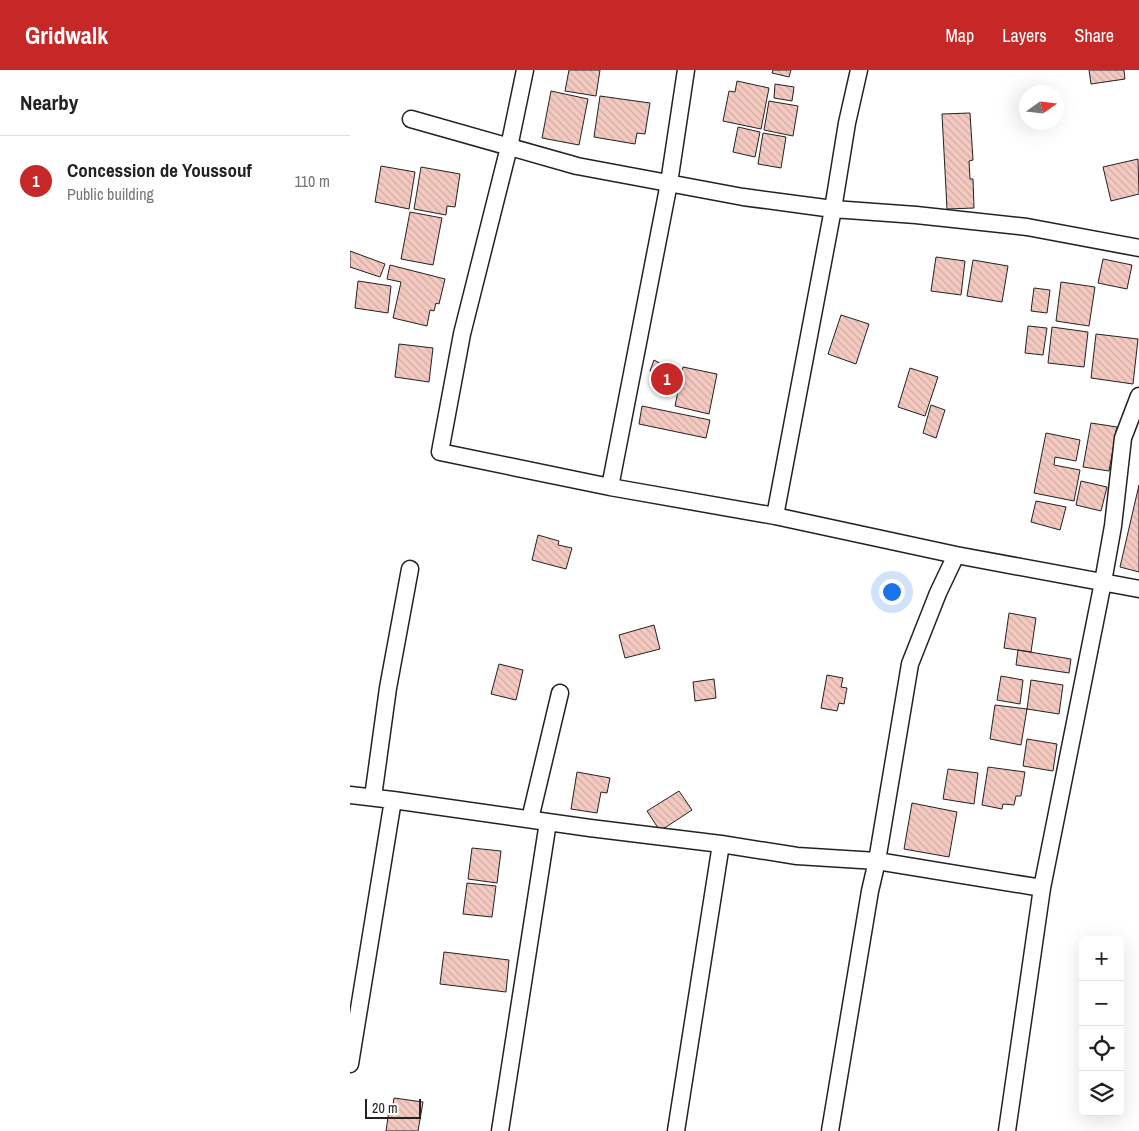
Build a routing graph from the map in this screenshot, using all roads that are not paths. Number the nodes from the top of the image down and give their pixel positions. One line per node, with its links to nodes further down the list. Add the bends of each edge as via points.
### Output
1 (524, 70): 5 (street)
2 (686, 70): 6 (street)
3 (859, 70): 7 (street)
4 (411, 119): 5 (street)
5 (509, 147): 6 (street, via 577,166); 10 (street, via 462,334 440,452)
6 (669, 183): 7 (street); 10 (street)
7 (833, 209): 8 (street, via 1027,228); 11 (street)
8 (1139, 248)
9 (1139, 396): 14 (street, via 1123,438)
10 (610, 487): 11 (street)
11 (775, 516): 12 (street)
12 (956, 555): 14 (street); 23 (street, via 910,664)
13 (410, 569): 18 (street)
14 (1103, 582): 15 (street); 24 (street)
15 (1139, 589)
16 (560, 694): 20 (street)
17 (350, 795): 18 (street)
18 (372, 797): 19 (street)
19 (394, 800): 20 (street); 25 (street)
20 (530, 819): 21 (street)
21 (548, 822): 22 (street); 26 (street)
22 (721, 844): 23 (street, via 797,856); 27 (street)
23 (877, 861): 24 (street); 28 (street)
24 (1042, 888): 29 (street)
25 (350, 1064)
26 (500, 1131)
27 (676, 1131)
28 (830, 1131)
29 (1007, 1131)

